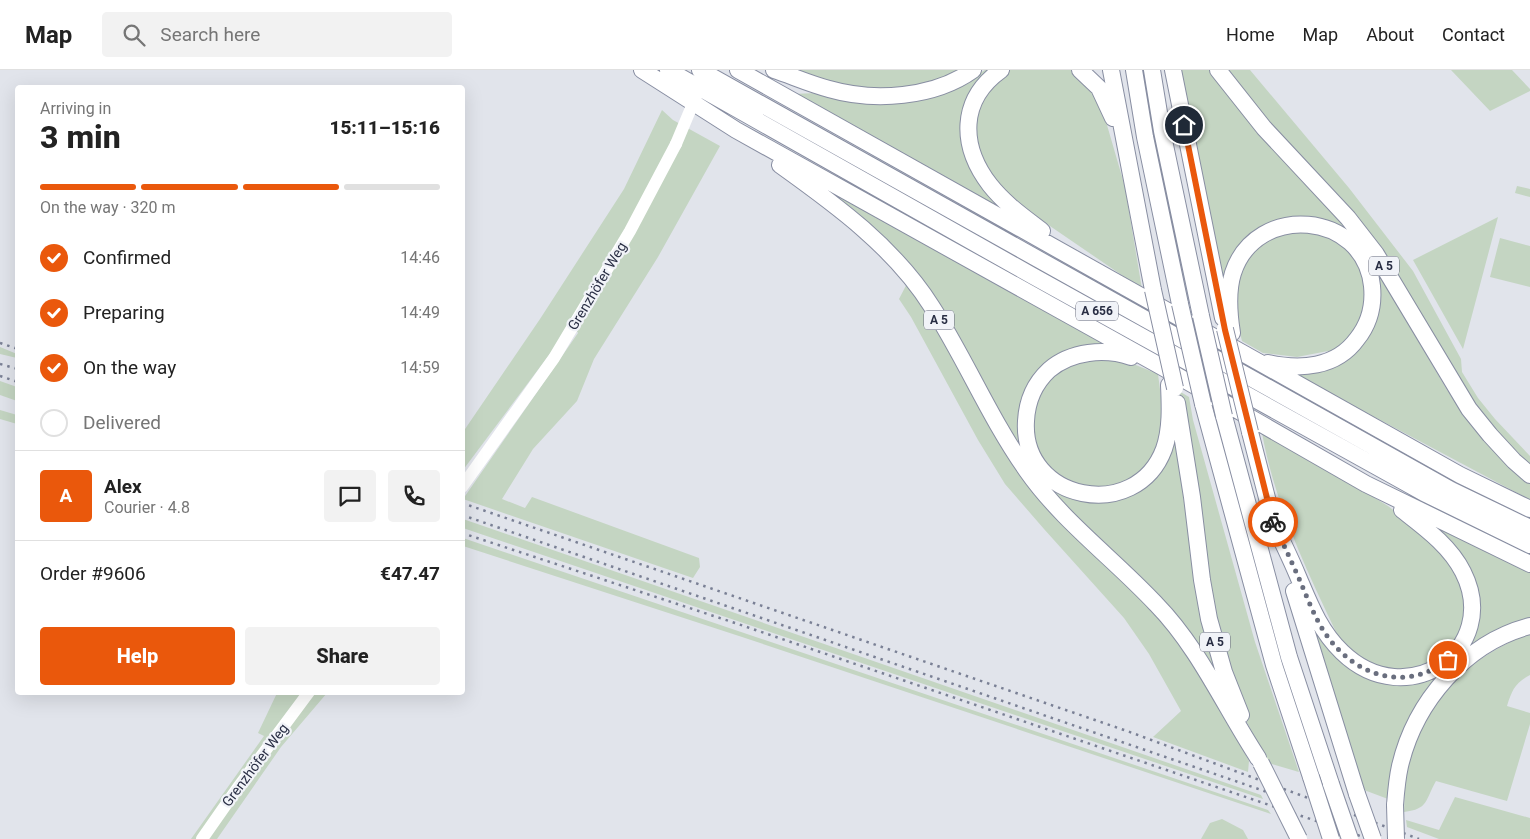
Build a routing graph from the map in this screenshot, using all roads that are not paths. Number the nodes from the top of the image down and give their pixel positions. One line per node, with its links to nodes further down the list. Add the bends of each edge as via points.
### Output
1 (642, 70): 15 (highway, A 5)
2 (668, 70): 28 (highway, A 656, via 1424,493)
3 (700, 70): 27 (highway, A 656, via 1443,485)
4 (707, 70): 23 (main road, Grenzhöfer Weg, bridge, via 676,144 630,231 554,358)
5 (738, 70): 17 (highway)
6 (774, 70): 7 (highway, via 830,90 892,96 947,84)
7 (973, 70)
8 (1001, 70): 17 (highway, via 986,82 971,110 968,131 976,162 991,186 1012,208 1081,257)
9 (1080, 70): 16 (highway, via 1104,97)
10 (1111, 70): 16 (highway)
11 (1134, 70): 35 (highway, bridge, via 1180,304 1230,510 1274,665)
12 (1152, 70): 36 (highway, bridge, via 1162,131 1224,416 1289,657)
13 (1172, 70): 18 (highway)
14 (1218, 70): 22 (highway, A 5, via 1264,128 1341,210 1376,254 1469,408 1490,435)
15 (736, 130): 20 (highway); 32 (highway, A 5, via 747,142 859,226 913,280 1027,472 1061,511 1156,604 1188,643)
16 (1130, 172): 20 (highway, bridge)
17 (1092, 269): 19 (highway)
18 (1229, 331): 19 (highway, via 1233,273 1249,246 1266,233 1285,225 1317,225 1341,236 1360,254 1371,277 1373,293 1367,324 1356,342 1331,360 1311,366 1278,366); 26 (highway, bridge)
19 (1249, 357): 25 (highway, via 1460,475)
20 (1165, 365): 21 (highway, bridge); 21 (highway, via 1112,352 1082,354 1060,362 1041,378 1029,399 1025,423 1033,455 1048,477 1078,493 1104,494 1127,488 1149,472 1164,450); 24 (highway)
21 (1172, 387): 32 (highway, A 5, via 1209,619 1224,672)
22 (1530, 475)
23 (465, 483)
24 (1366, 484): 26 (highway, via 1437,539 1458,563 1468,585 1472,609 1467,632 1451,656 1430,672 1408,678 1385,676 1367,670 1342,652 1325,634); 29 (highway)
25 (1530, 509)
26 (1271, 518): 37 (highway, bridge)
27 (1530, 528)
28 (1530, 545)
29 (1530, 564)
30 (1530, 626): 38 (highway, bridge, via 1496,640 1468,658 1437,689 1422,711 1408,739 1400,766 1395,805)
31 (307, 695): 33 (main road, Grenzhöfer Weg)
32 (1259, 761): 34 (highway, A 5, bridge)
33 (202, 839)
34 (1299, 839)
35 (1331, 839)
36 (1350, 839)
37 (1373, 839)
38 (1396, 839)

